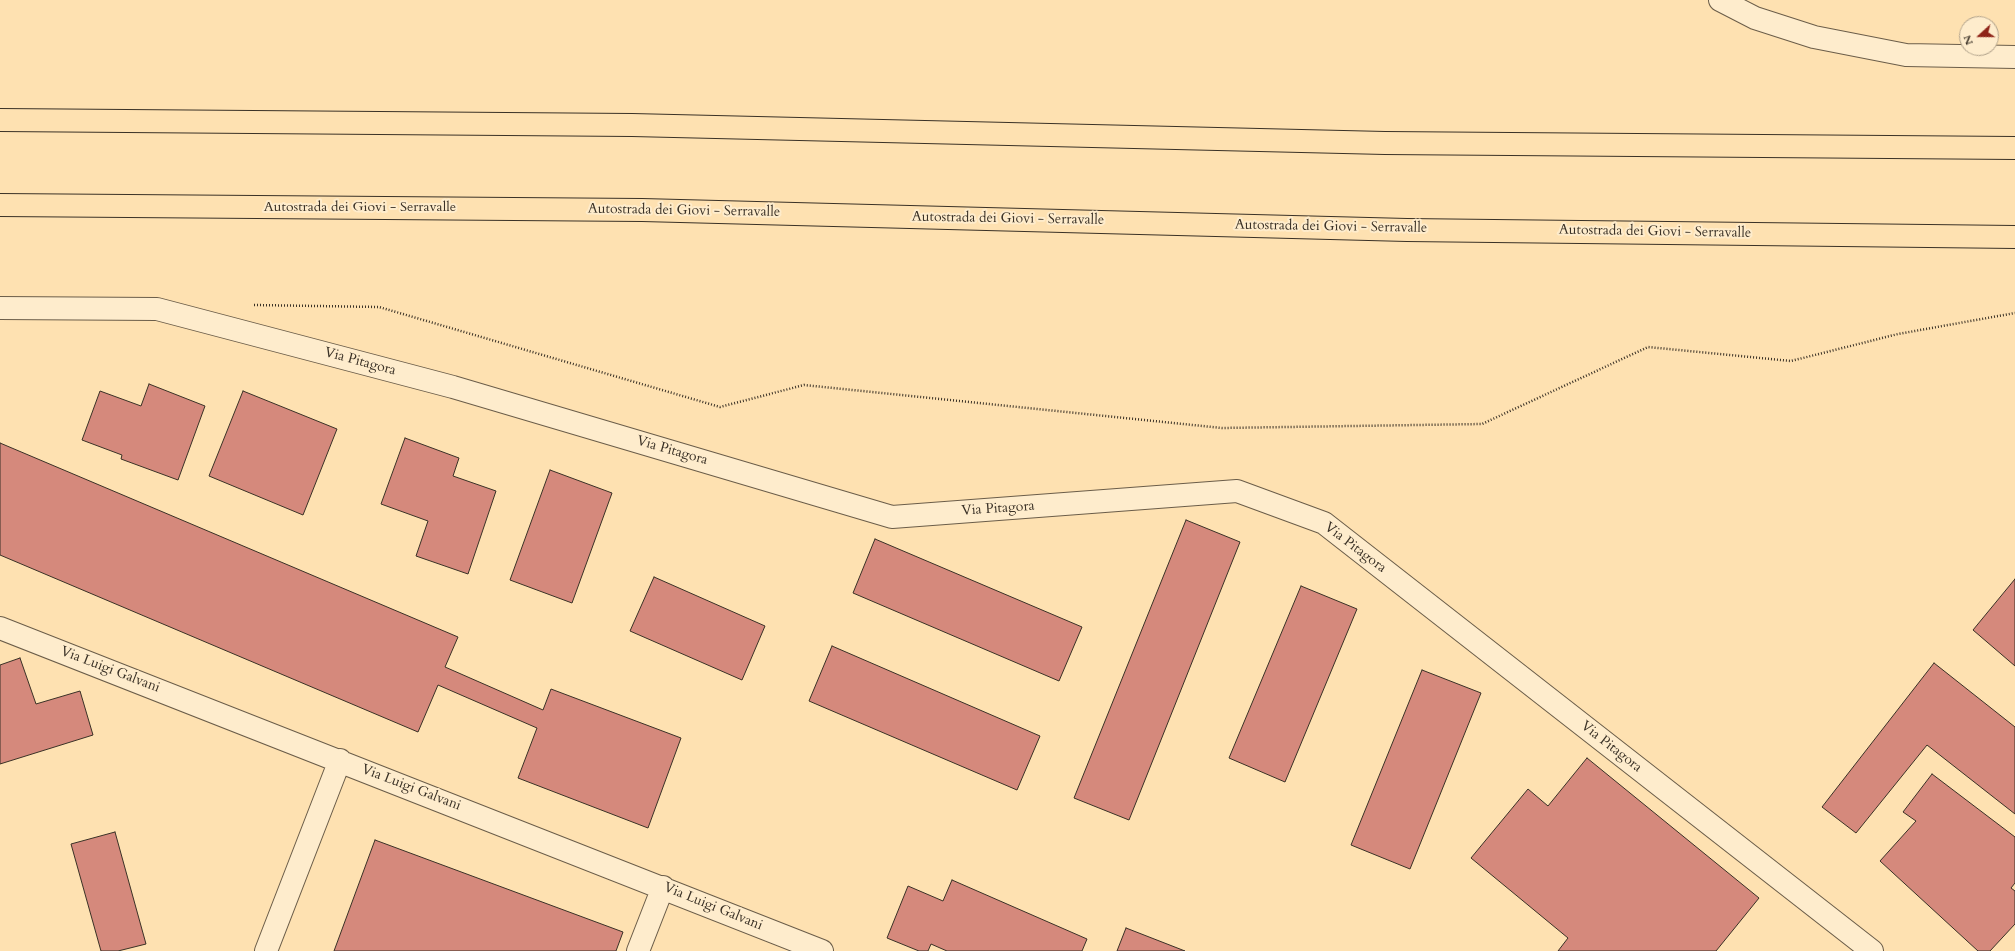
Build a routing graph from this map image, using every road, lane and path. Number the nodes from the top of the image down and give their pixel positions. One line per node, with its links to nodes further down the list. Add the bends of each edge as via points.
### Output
1 (1720, 0): 2 (street, via 1755,18 1821,39 1906,55)
2 (2015, 57)
3 (0, 120): 4 (highway, via 632,125 1385,143)
4 (2015, 148)
5 (0, 205): 6 (highway, Autostrada dei Giovi - Serravalle, via 642,210 1407,230)
6 (2015, 237)
7 (252, 305): 9 (path, via 379,307 720,407 804,385 1222,428 1482,424 1648,347 1791,361 1898,334)
8 (0, 308): 16 (street, Via Pitagora, via 157,309 453,387 892,516 1237,491 1324,523)
9 (2015, 313)
10 (0, 628): 11 (street, Via Luigi Galvani)
11 (340, 760): 12 (street, Via Luigi Galvani); 13 (street)
12 (663, 887): 14 (street); 15 (street, Via Luigi Galvani)
13 (266, 951)
14 (638, 951)
15 (822, 951)
16 (1872, 951)

